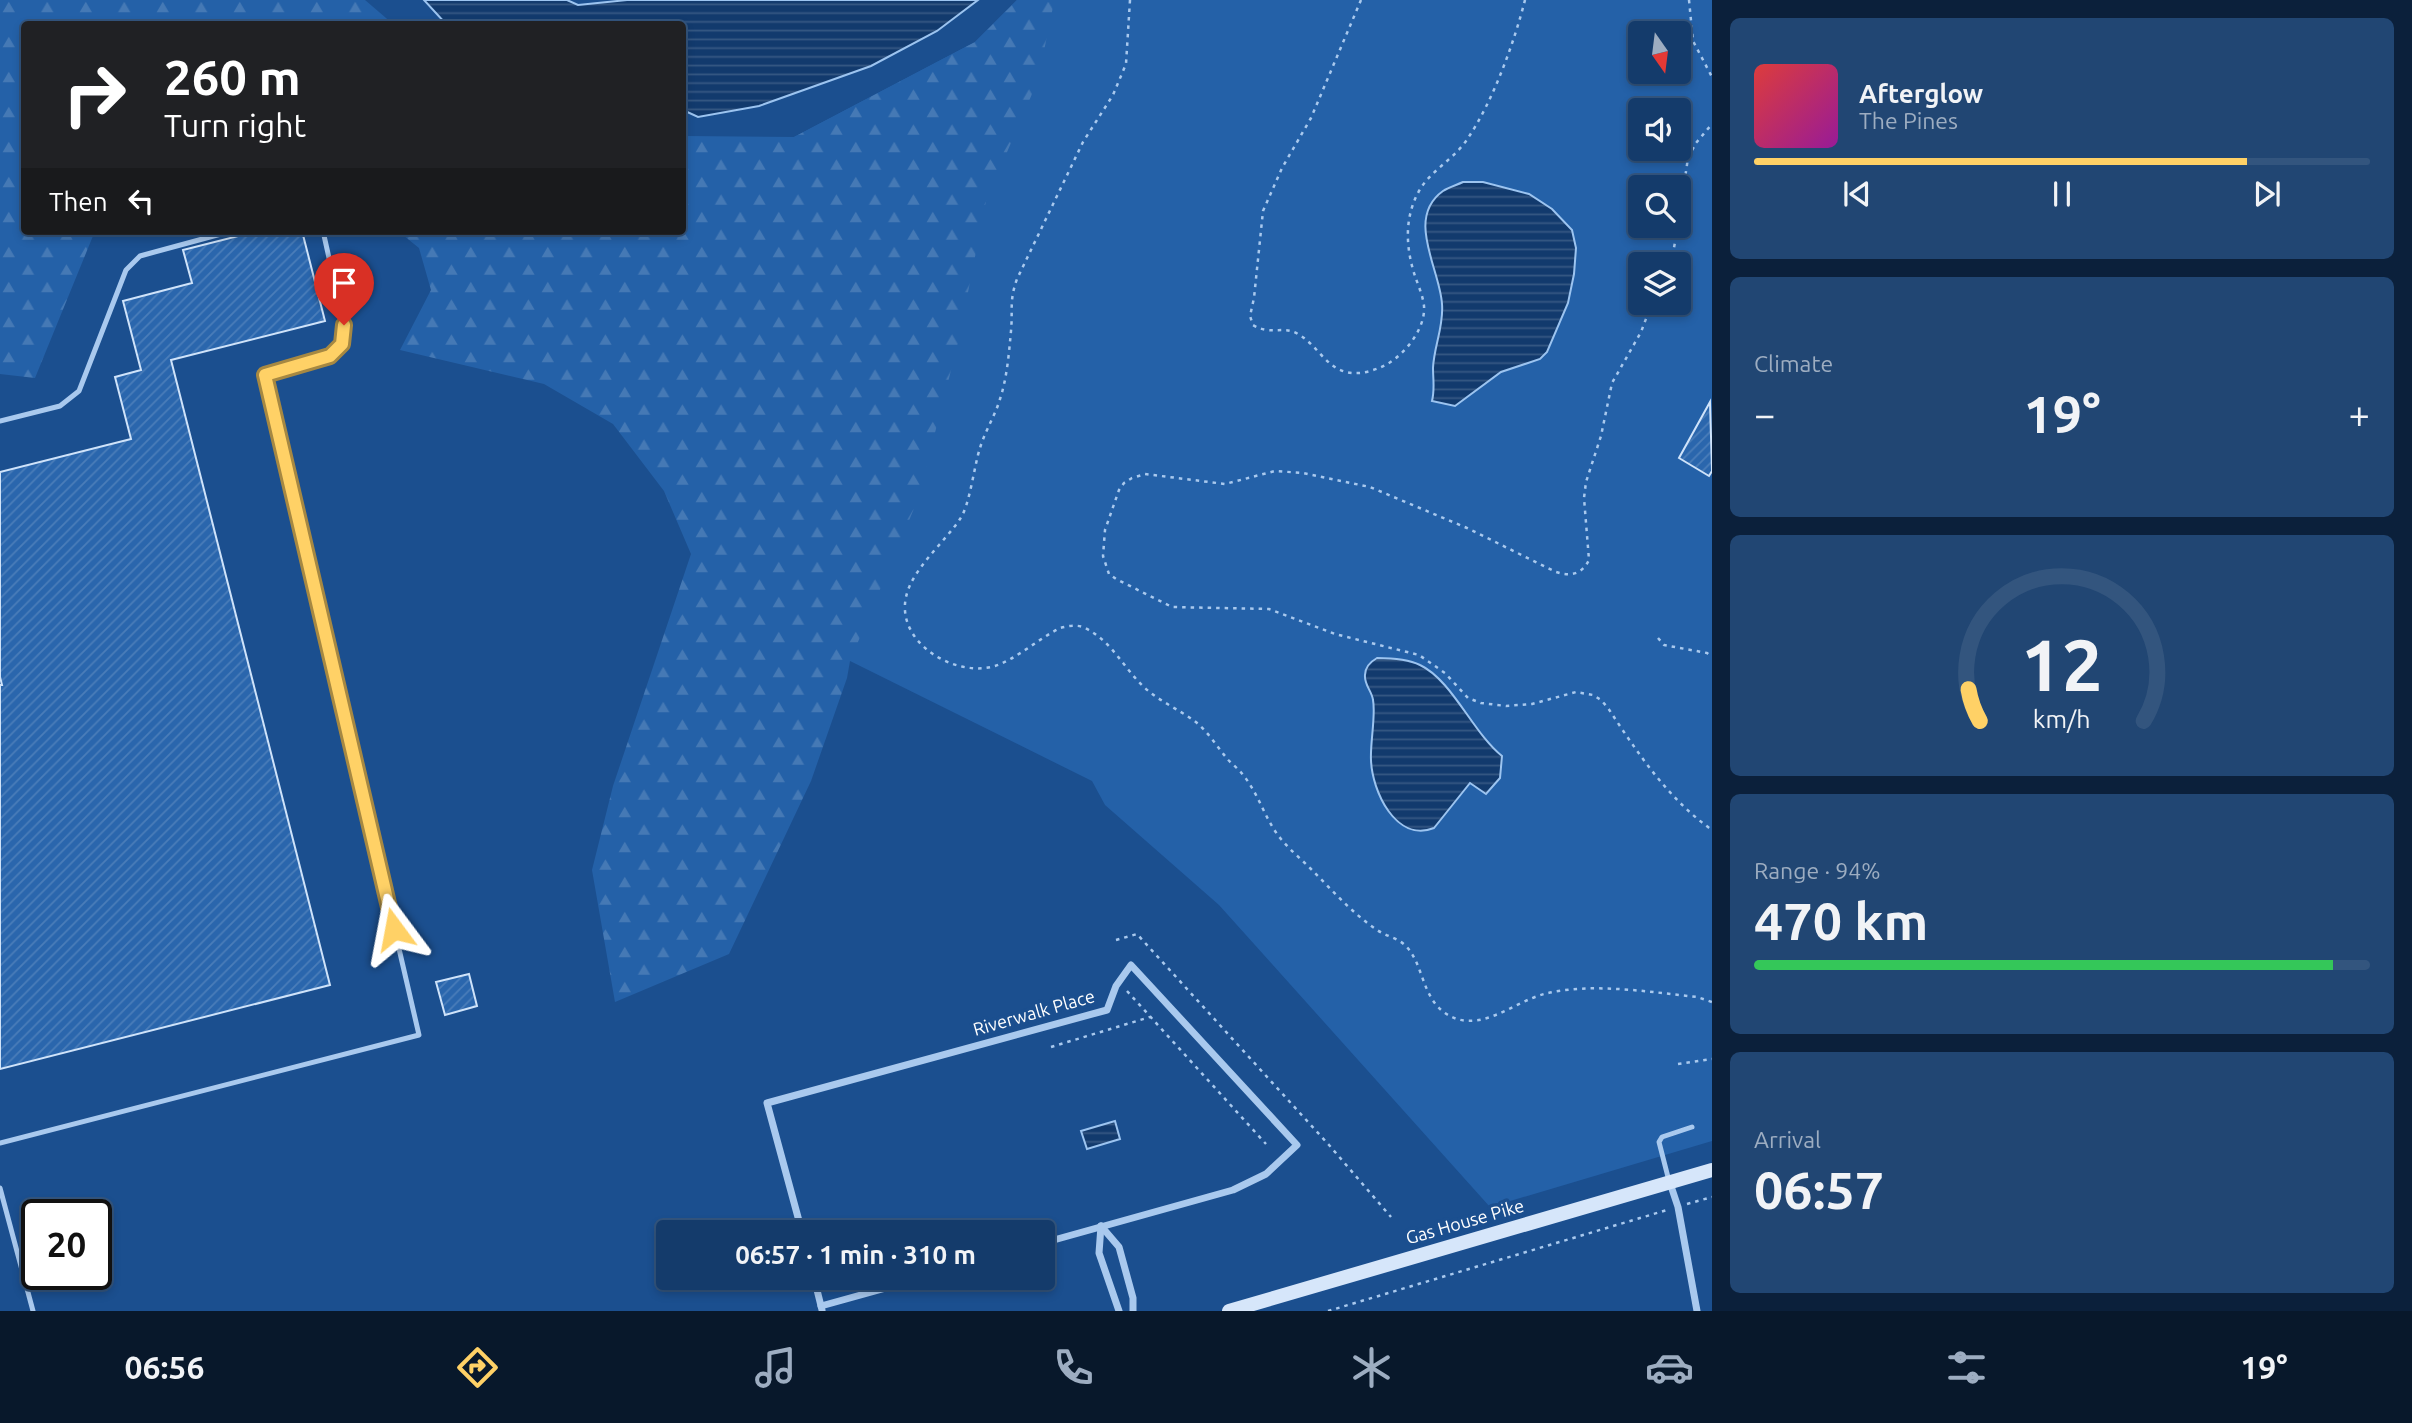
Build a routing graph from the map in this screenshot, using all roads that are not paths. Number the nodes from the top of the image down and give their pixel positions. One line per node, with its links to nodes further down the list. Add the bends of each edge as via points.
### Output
1 (217, 235): 3 (lane, via 140,256 126,270 79,391 60,406)
2 (324, 235): 5 (lane, via 344,325 342,344 330,356 265,375 419,1035)
3 (0, 421)
4 (1692, 1127): 7 (lane, via 1662,1136 1659,1142)
5 (0, 1143)
6 (1712, 1170): 7 (main road, Gas House Pike)
7 (1670, 1182): 18 (main road, Gas House Pike); 19 (street)
8 (0, 1188): 14 (lane)
9 (799, 1220): 10 (street, Riverwalk Place, via 767,1103 1107,1010 1116,986 1132,965 1297,1145 1266,1174 1233,1190)
10 (1101, 1226): 11 (street, Riverwalk Place); 16 (street, via 1099,1253); 17 (street, via 1119,1247)
11 (1055, 1239)
12 (817, 1290): 15 (street)
13 (883, 1290): 15 (street)
14 (33, 1309)
15 (822, 1309)
16 (1119, 1311)
17 (1133, 1311)
18 (1229, 1311)
19 (1697, 1311)

